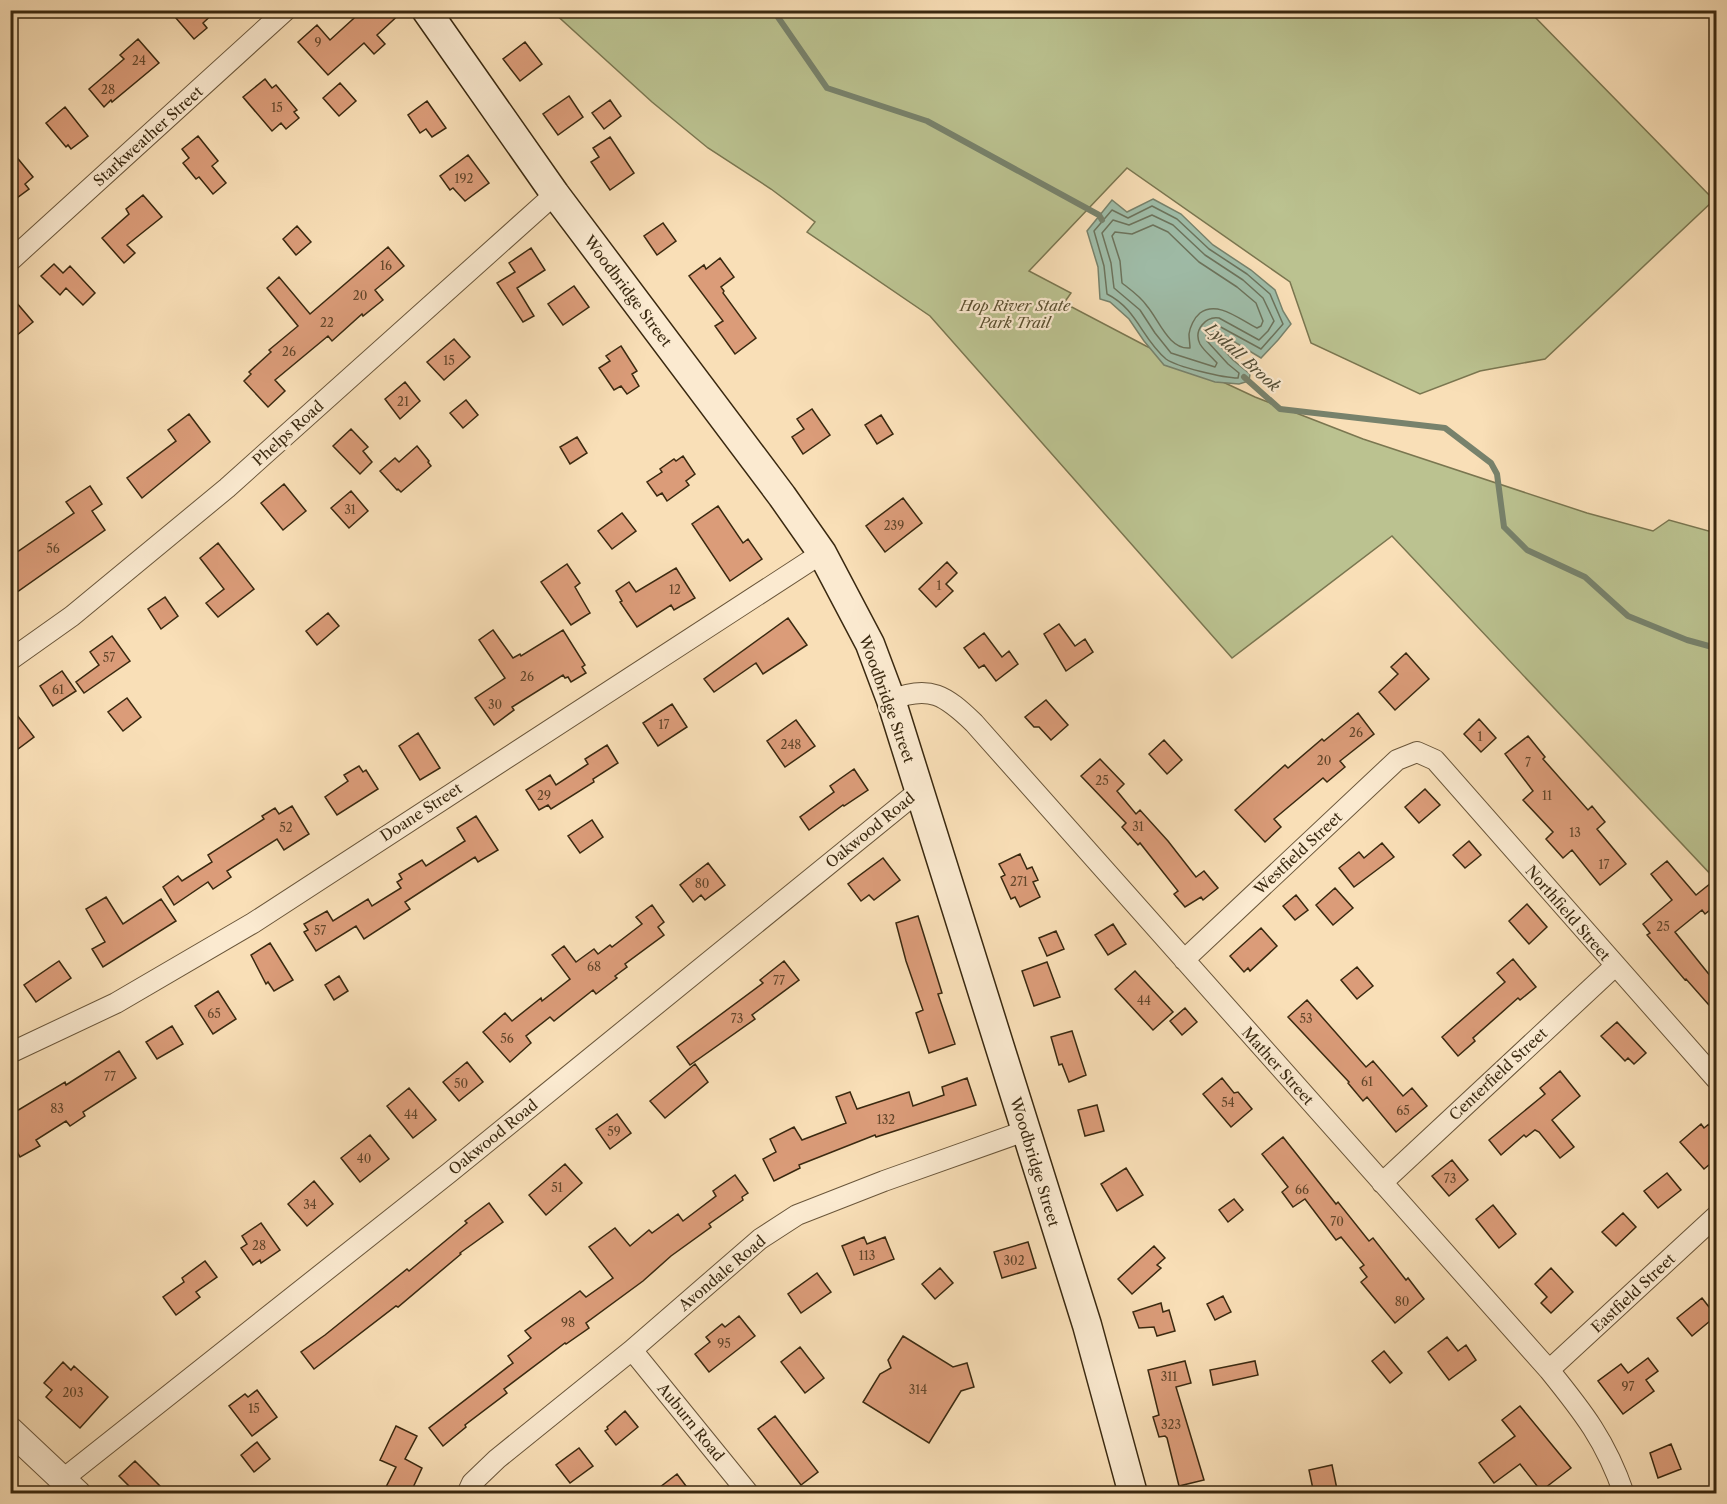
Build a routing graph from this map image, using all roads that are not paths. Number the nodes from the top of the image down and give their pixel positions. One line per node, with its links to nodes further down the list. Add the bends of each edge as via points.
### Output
1 (286, 10): 4 (street, Starkweather Street)
2 (426, 10): 3 (main road, Woodbridge Street)
3 (555, 194): 5 (main road, Woodbridge Street); 6 (street, Phelps Road, via 227,488 72,616)
4 (10, 261)
5 (822, 554): 7 (main road, Woodbridge Street, via 870,644); 12 (street, Doane Street, via 253,923 116,1004)
6 (10, 660)
7 (891, 700): 9 (main road, Woodbridge Street); 10 (street, Mather Street, via 908,693 931,693 954,704)
8 (1417, 752): 10 (street, Westfield Street, via 1397,760); 11 (street, Northfield Street, via 1435,760)
9 (920, 790): 14 (main road, Woodbridge Street); 20 (street, Oakwood Road)
10 (1184, 960): 15 (street, Mather Street)
11 (1615, 966): 13 (street, Northfield Street); 15 (street, Centerfield Street)
12 (10, 1053)
13 (1716, 1079)
14 (1025, 1131): 17 (street, Avondale Road, via 796,1215 760,1239); 23 (main road, Woodbridge Street, via 1087,1325)
15 (1382, 1183): 18 (street, Mather Street)
16 (1716, 1216): 18 (street, Eastfield Street)
17 (632, 1350): 21 (street, Avondale Road, via 497,1459 472,1483); 22 (street, Auburn Road)
18 (1549, 1370): 24 (street, Mather Street, via 1598,1434)
19 (10, 1430): 20 (street)
20 (70, 1486)
21 (467, 1494)
22 (749, 1494)
23 (1133, 1494)
24 (1624, 1494)

